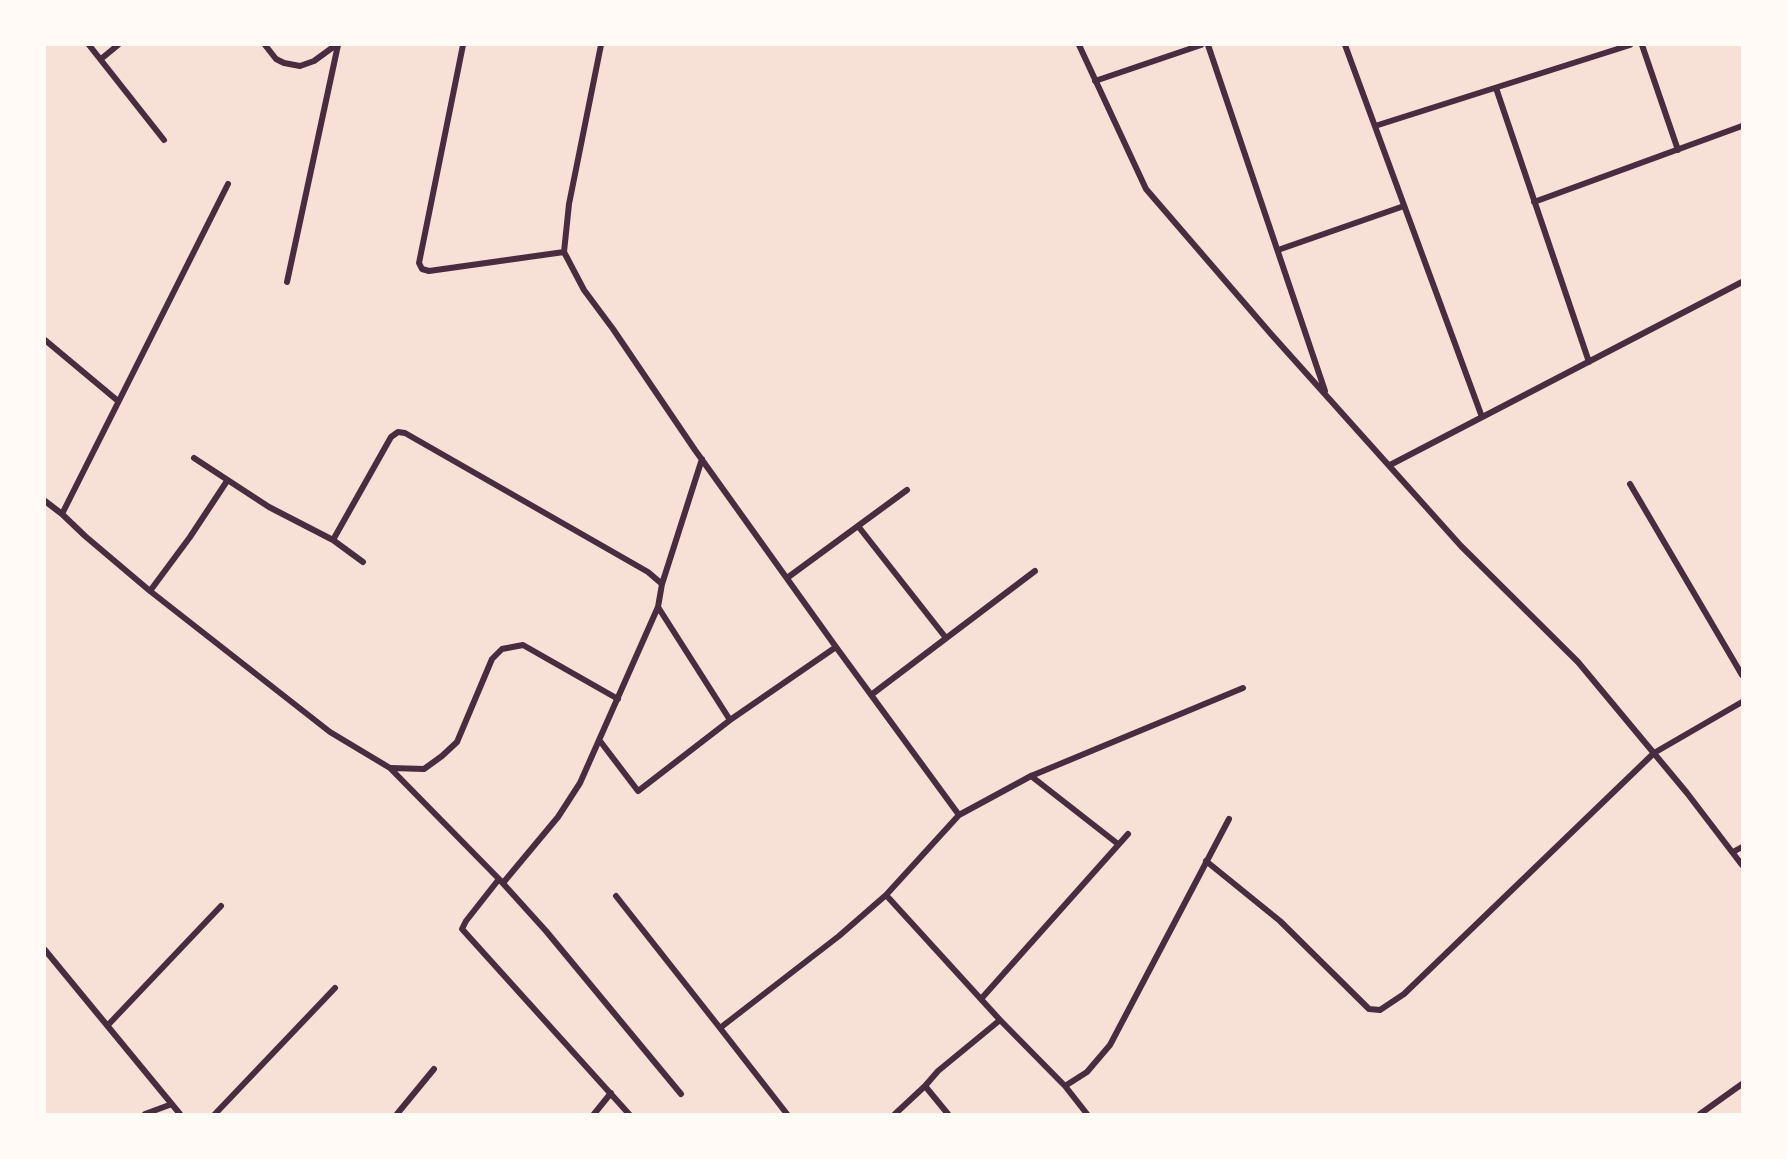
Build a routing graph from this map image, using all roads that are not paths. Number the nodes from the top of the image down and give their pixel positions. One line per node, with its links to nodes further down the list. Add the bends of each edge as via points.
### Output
1 (89, 45): 13 (street)
2 (118, 45): 13 (street)
3 (265, 45): 4 (street, via 276,59 300,66)
4 (337, 45): 25 (street)
5 (463, 45): 24 (street, via 419,263 429,271)
6 (601, 45): 24 (street, via 569,204)
7 (1079, 45): 14 (street)
8 (1201, 45): 14 (street)
9 (1208, 45): 23 (street)
10 (1345, 45): 16 (street)
11 (1630, 45): 15 (street)
12 (1642, 45): 19 (street)
13 (101, 59): 18 (street)
14 (1095, 81): 29 (street, via 1146,189)
15 (1496, 88): 16 (street); 21 (street)
16 (1375, 126): 22 (street)
17 (1742, 126): 19 (street)
18 (164, 140)
19 (1678, 150): 21 (street)
20 (228, 184): 30 (street)
21 (1534, 202): 28 (street)
22 (1404, 206): 23 (street); 31 (street)
23 (1278, 250): 29 (street)
24 (564, 252): 33 (street, via 584,290)
25 (287, 282)
26 (1742, 282): 28 (street)
27 (45, 340): 30 (street)
28 (1589, 362): 31 (street)
29 (1326, 394): 34 (street)
30 (118, 401): 39 (street)
31 (1482, 417): 34 (street)
32 (194, 458): 35 (street)
33 (702, 459): 44 (street); 45 (street)
34 (1390, 465): 57 (street, via 1461,546 1578,662)
35 (226, 481): 41 (street); 46 (street)
36 (1630, 484): 50 (street)
37 (907, 490): 40 (street)
38 (45, 501): 39 (street)
39 (62, 514): 46 (street)
40 (858, 526): 44 (street); 48 (street)
41 (333, 540): 42 (street); 45 (street, via 391,437 398,432 648,572)
42 (363, 562)
43 (1035, 571): 48 (street)
44 (787, 578): 49 (street)
45 (662, 584): 47 (street)
46 (150, 591): 58 (street, via 330,732)
47 (658, 607): 53 (street); 55 (street)
48 (946, 638): 52 (street)
49 (836, 647): 52 (street); 55 (street)
50 (1742, 675)
51 (1243, 688): 59 (street)
52 (871, 695): 60 (street)
53 (618, 699): 56 (street); 58 (street, via 523,645 502,649 492,658 457,742 424,769)
54 (1742, 702): 57 (street)
55 (730, 720): 56 (street, via 638,791)
56 (600, 741): 68 (street, via 558,817)
57 (1654, 753): 65 (street); 66 (street, via 1404,994 1380,1010 1369,1009 1280,921)
58 (390, 768): 68 (street)
59 (1031, 776): 60 (street); 63 (street)
60 (959, 814): 69 (street)
61 (1229, 819): 66 (street)
62 (1128, 834): 63 (street)
63 (1119, 844): 74 (street)
64 (1742, 847): 65 (street)
65 (1733, 852): 67 (street)
66 (1206, 861): 81 (street, via 1110,1045 1088,1072)
67 (1742, 864)
68 (501, 881): 82 (street, via 462,929); 83 (street)
69 (886, 895): 74 (street); 77 (street)
70 (616, 896): 77 (street)
71 (221, 906): 76 (street)
72 (45, 950): 76 (street)
73 (335, 988): 87 (street)
74 (981, 999): 75 (street)
75 (1000, 1020): 80 (street); 81 (street)
76 (108, 1025): 84 (street)
77 (720, 1028): 91 (street)
78 (434, 1069): 88 (street)
79 (1742, 1084): 95 (street)
80 (925, 1086): 92 (street); 93 (street)
81 (1065, 1086): 94 (street)
82 (611, 1093): 89 (street); 90 (street)
83 (681, 1094)
84 (172, 1104): 85 (street); 86 (street)
85 (145, 1114)
86 (180, 1114)
87 (214, 1114)
88 (397, 1114)
89 (594, 1114)
90 (629, 1114)
91 (787, 1114)
92 (895, 1114)
93 (948, 1114)
94 (1087, 1114)
95 (1700, 1114)

